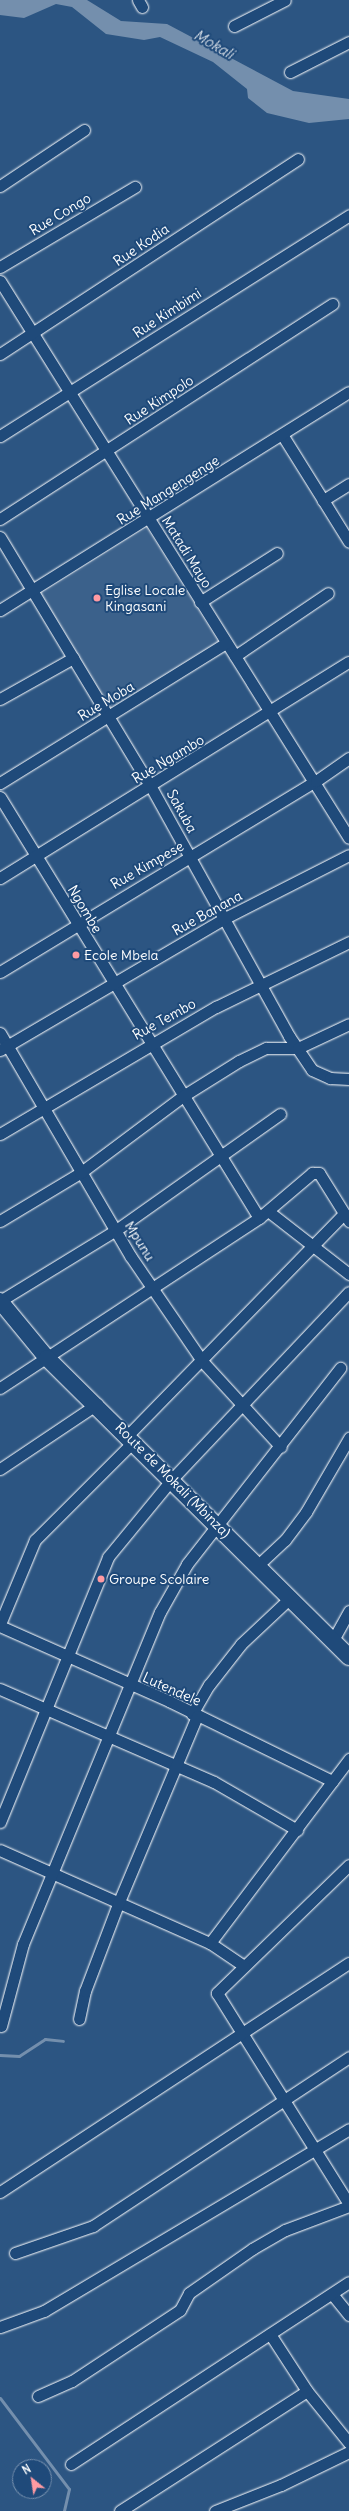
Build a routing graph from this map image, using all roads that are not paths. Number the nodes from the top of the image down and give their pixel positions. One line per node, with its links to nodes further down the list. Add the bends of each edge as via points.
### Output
1 (285, 0): 2 (street)
2 (234, 26)
3 (349, 42): 4 (street)
4 (290, 72)
5 (84, 130): 7 (street)
6 (298, 159): 13 (street, Rue Kodia)
7 (0, 186)
8 (136, 187): 10 (street, Rue Congo)
9 (349, 215): 15 (street, Rue Kimbimi)
10 (0, 267)
11 (0, 281): 13 (street, Matadi Mayo)
12 (332, 304): 19 (street, Rue Kimpolo)
13 (33, 334): 14 (street, Rue Kodia); 15 (street, Matadi Mayo)
14 (0, 354)
15 (72, 391): 17 (street, Rue Kimbimi); 19 (street, Matadi Mayo)
16 (349, 392): 18 (street, Rue Mangengenge)
17 (0, 436)
18 (282, 436): 21 (street); 23 (street, Rue Mangengenge)
19 (108, 452): 22 (street, Rue Kimpolo); 23 (street, Matadi Mayo)
20 (349, 484): 21 (street)
21 (324, 500): 25 (street)
22 (0, 519)
23 (149, 520): 27 (street, Rue Mangengenge); 29 (street, Matadi Mayo)
24 (0, 537): 27 (street, Sakuba)
25 (349, 542)
26 (277, 553): 29 (street)
27 (33, 590): 30 (street, Rue Mangengenge); 33 (street, Sakuba)
28 (328, 593): 32 (street)
29 (200, 602): 31 (street, Matadi Mayo)
30 (0, 610)
31 (226, 643): 32 (street, Matadi Mayo); 37 (street, Rue Moba)
32 (235, 656): 36 (street, Matadi Mayo)
33 (73, 658): 35 (street); 37 (street, Sakuba)
34 (349, 662): 36 (street, Rue Ngambo)
35 (0, 699)
36 (271, 713): 39 (street, Matadi Mayo); 41 (street, Rue Ngambo)
37 (109, 718): 40 (street, Rue Moba); 41 (street, Sakuba)
38 (349, 758): 39 (street, Rue Kimpese)
39 (316, 782): 43 (street, Matadi Mayo); 46 (street, Rue Kimpese)
40 (0, 783)
41 (151, 787): 45 (street, Rue Ngambo); 46 (street, Sakuba)
42 (0, 797): 45 (street, Ngombe)
43 (349, 838)
44 (349, 855): 48 (street, Rue Banana)
45 (37, 856): 47 (street, Rue Ngambo); 49 (street, Ngombe)
46 (190, 858): 48 (street, Sakuba); 49 (street, Rue Kimpese)
47 (0, 878)
48 (223, 919): 52 (street, Rue Banana); 53 (street, Sakuba)
49 (77, 924): 51 (street, Rue Kimpese); 52 (street, Ngombe)
50 (349, 942): 53 (street, Rue Tembo)
51 (0, 972)
52 (113, 985): 56 (street, Ngombe); 57 (street, Rue Banana)
53 (262, 986): 56 (street, Rue Tembo); 58 (street, Sakuba)
54 (349, 1024): 58 (street)
55 (0, 1033): 57 (street, Mpunu)
56 (151, 1043): 60 (street, Ngombe); 61 (street, Rue Tembo)
57 (4, 1048): 61 (street, Mpunu)
58 (298, 1048): 59 (street, Sakuba, via 312,1070 330,1078); 60 (street, via 266,1048)
59 (349, 1079)
60 (183, 1096): 64 (street, Ngombe); 65 (street)
61 (42, 1106): 63 (street, Rue Tembo); 65 (street, Mpunu)
62 (280, 1114): 64 (street)
63 (0, 1134)
64 (220, 1158): 67 (street, Ngombe); 70 (street)
65 (80, 1173): 69 (street); 70 (street, Mpunu)
66 (268, 1211): 67 (street); 68 (street, via 316,1172); 71 (street)
67 (259, 1218): 73 (street)
68 (346, 1218): 71 (street)
69 (0, 1221)
70 (116, 1230): 73 (street, Mpunu); 75 (street)
71 (310, 1247): 72 (street); 77 (street)
72 (349, 1274)
73 (154, 1290): 76 (street); 77 (street, Mpunu)
74 (349, 1292): 81 (street)
75 (0, 1301): 76 (street, Route de Mokali (Mbinza))
76 (47, 1358): 79 (street); 80 (street, Route de Mokali (Mbinza))
77 (203, 1362): 81 (street, Mpunu); 82 (street)
78 (340, 1368): 84 (street)
79 (0, 1388)
80 (97, 1404): 82 (street, Route de Mokali (Mbinza)); 85 (street)
81 (241, 1406): 84 (street, Mpunu); 86 (street)
82 (131, 1438): 86 (street, Route de Mokali (Mbinza)); 91 (street, via 35,1540)
83 (349, 1438): 88 (street, via 306,1512 285,1540)
84 (281, 1447): 87 (street)
85 (0, 1470)
86 (172, 1479): 87 (street, Route de Mokali (Mbinza)); 93 (street, via 108,1557)
87 (218, 1525): 88 (street, Route de Mokali (Mbinza)); 95 (street, via 187,1564 160,1612)
88 (257, 1566): 89 (street, Route de Mokali (Mbinza))
89 (291, 1597): 92 (street, Route de Mokali (Mbinza)); 98 (street, via 241,1644 208,1685)
90 (349, 1611): 92 (street)
91 (0, 1625): 93 (street, Lutendele)
92 (333, 1640): 94 (street, Route de Mokali (Mbinza))
93 (65, 1657): 95 (street, Lutendele); 97 (street)
94 (349, 1657)
95 (130, 1686): 98 (street, Lutendele); 99 (street)
96 (0, 1689): 97 (street)
97 (45, 1708): 99 (street); 103 (street)
98 (195, 1715): 101 (street); 102 (street, Lutendele)
99 (110, 1736): 101 (street); 107 (street)
100 (349, 1759): 102 (street)
101 (175, 1765): 104 (street, via 214,1782); 108 (street)
102 (332, 1781): 104 (street)
103 (0, 1822)
104 (297, 1830): 109 (street)
105 (0, 1850): 107 (street)
106 (349, 1865): 111 (street)
107 (52, 1872): 108 (street); 112 (street)
108 (118, 1904): 109 (street); 113 (street, via 84,1991)
109 (210, 1943): 111 (street)
110 (349, 1963): 115 (street)
111 (244, 1966): 115 (street, via 217,1993)
112 (5, 1989): 114 (street)
113 (79, 2019)
114 (1, 2026)
115 (242, 2035): 117 (street); 120 (street)
116 (349, 2057): 117 (street)
117 (281, 2100): 119 (street); 122 (street, via 93,2226)
118 (349, 2129): 119 (street)
119 (314, 2150): 121 (street); 126 (street, via 44,2310)
120 (0, 2192)
121 (349, 2205): 129 (street, via 285,2230 252,2249 189,2293 180,2310 72,2381)
122 (15, 2252)
123 (349, 2282): 124 (street)
124 (332, 2294): 125 (street); 127 (street)
125 (349, 2315)
126 (0, 2326)
127 (270, 2334): 128 (street); 132 (street)
128 (307, 2391): 130 (street); 133 (street)
129 (38, 2396)
130 (349, 2443)
131 (349, 2452): 134 (street, via 281,2485)
132 (71, 2464)
133 (120, 2511)
134 (215, 2511)

